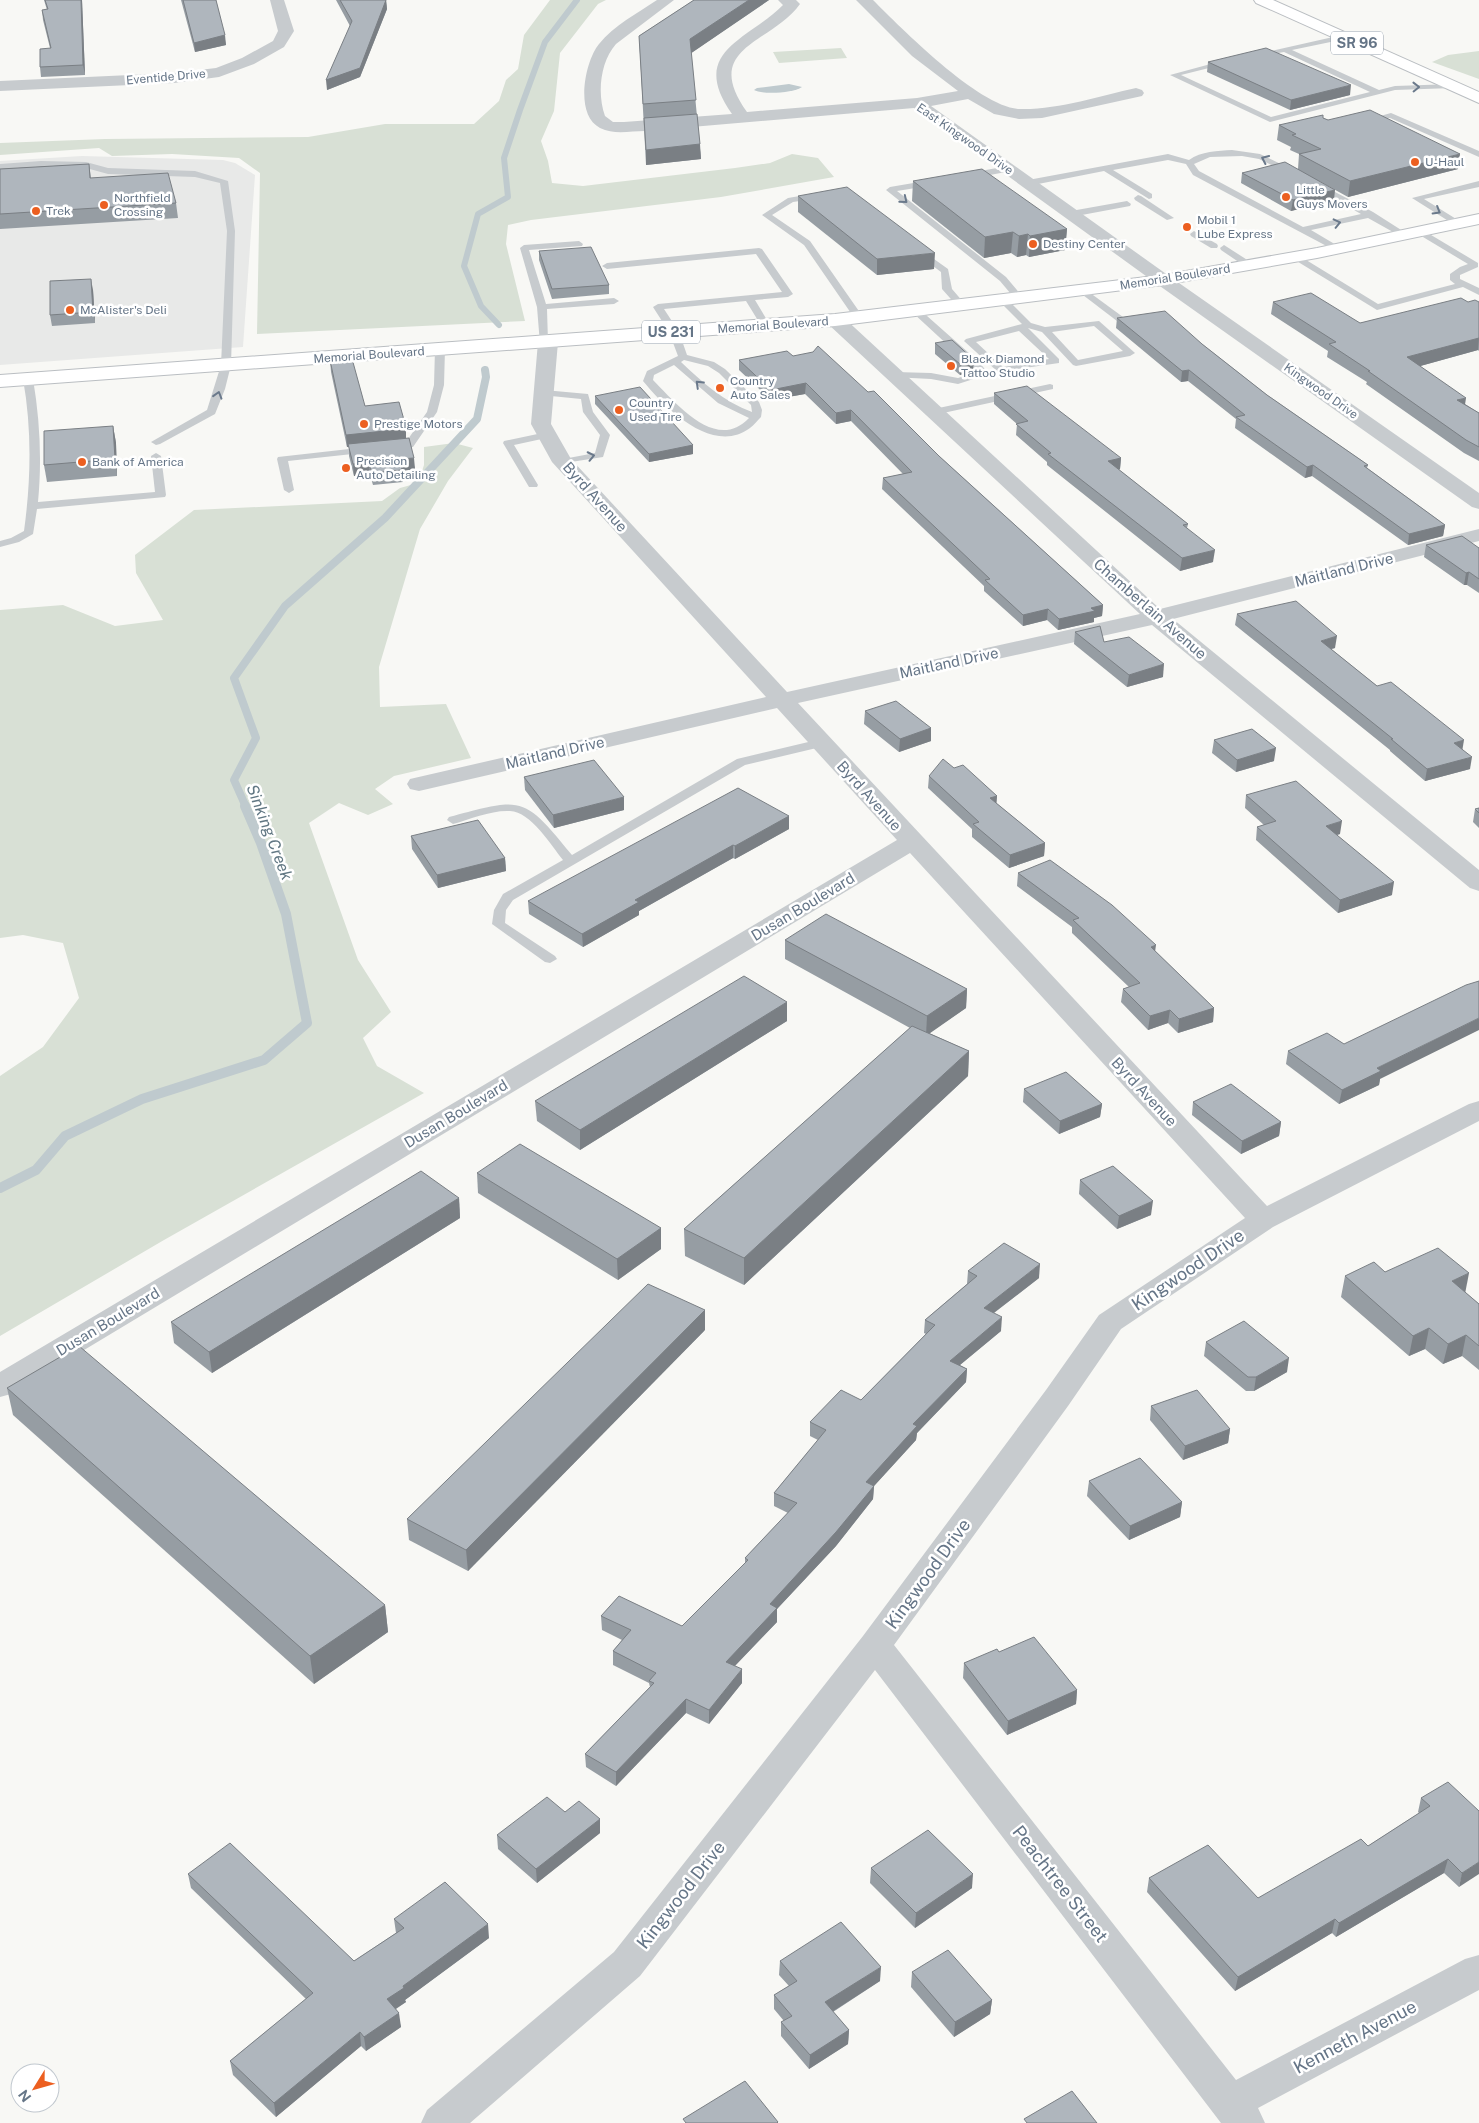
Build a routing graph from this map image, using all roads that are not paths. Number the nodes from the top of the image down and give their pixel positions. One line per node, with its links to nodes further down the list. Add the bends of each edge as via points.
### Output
1 (277, 0): 8 (street, Eventide Drive, via 286,31 279,44 219,72 174,78)
2 (667, 0): 15 (street, East Kingwood Drive, via 605,46 598,60 593,85 594,109 603,123 616,127)
3 (786, 0): 15 (street, via 792,4 746,40 726,62 724,74 728,97)
4 (864, 0): 12 (street, via 918,53)
5 (1261, 0): 6 (main road, SR 96)
6 (1342, 36): 7 (lane); 9 (main road, SR 96)
7 (1284, 49): 11 (lane); 11 (lane, via 1174,75 1270,120)
8 (0, 86)
9 (1453, 86): 11 (lane, one-way to 9, via 1409,86); 13 (main road, SR 96)
10 (1136, 93): 12 (street, via 1042,113 1019,114 1000,111)
11 (1379, 93)
12 (971, 94): 14 (street)
13 (1479, 98)
14 (918, 103): 15 (street, East Kingwood Drive); 20 (street, East Kingwood Drive)
15 (742, 117)
16 (1354, 124): 17 (lane, via 1391,115)
17 (1479, 154)
18 (1191, 163): 21 (lane, via 1168,157); 22 (lane, one-way to 18, via 1248,154 1212,154); 37 (lane, via 1196,173)
19 (0, 167): 68 (lane, via 86,165 108,171 195,174 224,182 231,231)
20 (1008, 169): 23 (lane); 26 (street, East Kingwood Drive)
21 (1106, 169): 26 (lane); 29 (lane)
22 (1300, 177)
23 (956, 178)
24 (937, 181): 53 (lane, one-way to 53, via 890,190 1003,280)
25 (1309, 181): 33 (lane)
26 (1028, 183): 32 (street, East Kingwood Drive)
27 (1479, 184): 36 (lane, one-way to 36, via 1416,198)
28 (824, 194): 58 (lane, via 791,200 766,215 807,243)
29 (1149, 196)
30 (1138, 198): 34 (lane)
31 (1127, 204): 32 (lane)
32 (1071, 214): 48 (street, East Kingwood Drive)
33 (1370, 214): 37 (lane, one-way to 33); 39 (lane)
34 (1170, 218)
35 (1479, 219): 36 (main road, Memorial Boulevard / US 231)
36 (1458, 224): 39 (main road, Memorial Boulevard / US 231)
37 (1304, 229): 44 (lane)
38 (1194, 234): 41 (lane)
39 (1413, 234): 44 (main road, Memorial Boulevard / US 231); 49 (lane, via 1475,265 1455,274 1455,280)
40 (579, 244): 56 (lane, via 524,248)
41 (1214, 246)
42 (915, 248): 55 (lane, via 945,271 946,289)
43 (1224, 248): 46 (lane)
44 (1339, 249): 45 (main road, Memorial Boulevard / US 231)
45 (1295, 257): 46 (main road, Memorial Boulevard / US 231); 49 (lane, via 1377,307)
46 (1250, 265): 48 (main road, Memorial Boulevard / US 231)
47 (607, 266): 52 (lane, via 759,251 788,294)
48 (1163, 280): 50 (main road, Memorial Boulevard / US 231); 82 (street, Kingwood Drive)
49 (1464, 284): 51 (lane)
50 (1082, 290): 53 (main road, Memorial Boulevard / US 231); 59 (lane)
51 (1479, 292)
52 (749, 298): 61 (lane); 64 (lane, via 658,307)
53 (1011, 299): 55 (main road, Memorial Boulevard / US 231); 62 (lane)
54 (614, 301): 56 (lane)
55 (961, 305): 57 (main road, Memorial Boulevard / US 231)
56 (542, 307): 65 (lane)
57 (915, 310): 58 (main road, Memorial Boulevard / US 231); 69 (lane, via 983,373 958,381 931,376)
58 (858, 317): 60 (main road, Memorial Boulevard / US 231)
59 (1120, 319)
60 (835, 320): 61 (main road, Memorial Boulevard / US 231); 69 (street, Chamberlain Avenue)
61 (765, 325): 64 (main road, Memorial Boulevard / US 231)
62 (1025, 326): 62 (lane, via 1013,331 970,341 1001,370 1056,361); 63 (lane)
63 (1045, 330): 63 (lane, via 1076,363 1130,353 1096,323)
64 (674, 332): 65 (main road, Memorial Boulevard / US 231); 67 (lane)
65 (546, 342): 66 (main road, Memorial Boulevard / US 231); 73 (street, Byrd Avenue)
66 (440, 350): 68 (main road, Memorial Boulevard / US 231); 81 (lane, via 432,412 409,445 282,459)
67 (679, 359): 75 (lane, one-way to 67, via 739,412 715,398); 75 (lane, via 711,364 722,371 756,404); 75 (lane, via 650,373 648,381 696,426 726,433 747,427)
68 (226, 365): 70 (main road, Memorial Boulevard / US 231); 77 (lane, one-way to 68, via 211,412)
69 (896, 376): 74 (street, Chamberlain Avenue)
70 (28, 379): 71 (main road, Memorial Boulevard / US 231); 83 (lane, via 34,405)
71 (0, 381)
72 (1050, 387): 74 (lane)
73 (544, 393): 76 (street, Byrd Avenue, via 541,424); 79 (lane, one-way to 73, via 599,455 605,435 588,412 585,396)
74 (934, 412): 86 (street, Chamberlain Avenue)
75 (756, 417)
76 (547, 435): 79 (street, Byrd Avenue); 80 (lane, via 508,443)
77 (156, 442)
78 (156, 456): 83 (lane, via 161,495)
79 (562, 462): 87 (street, Byrd Avenue)
80 (533, 485)
81 (289, 490)
82 (1479, 503)
83 (32, 506): 85 (lane, via 29,532)
84 (1479, 536): 86 (street, Maitland Drive)
85 (0, 544)
86 (1156, 617): 87 (street, Maitland Drive); 93 (street, Chamberlain Avenue)
87 (782, 700): 88 (street, Byrd Avenue); 89 (street, Maitland Drive)
88 (821, 743): 91 (street, Byrd Avenue); 92 (lane, via 741,762)
89 (418, 784)
90 (453, 820): 92 (lane, via 510,807 525,810)
91 (911, 842): 96 (street, Byrd Avenue); 97 (street, Dusan Boulevard)
92 (571, 861): 94 (lane, via 508,897 500,910 498,924)
93 (1479, 883)
94 (550, 959)
95 (1479, 1110): 96 (street, Kingwood Drive)
96 (1263, 1220): 98 (street, Kingwood Drive, via 1110,1322)
97 (0, 1386)
98 (875, 1645): 100 (street, Peachtree Street); 101 (street, Kingwood Drive, via 627,1964)
99 (1479, 1971): 100 (street, Kenneth Avenue)
100 (1237, 2113)
101 (441, 2123)

